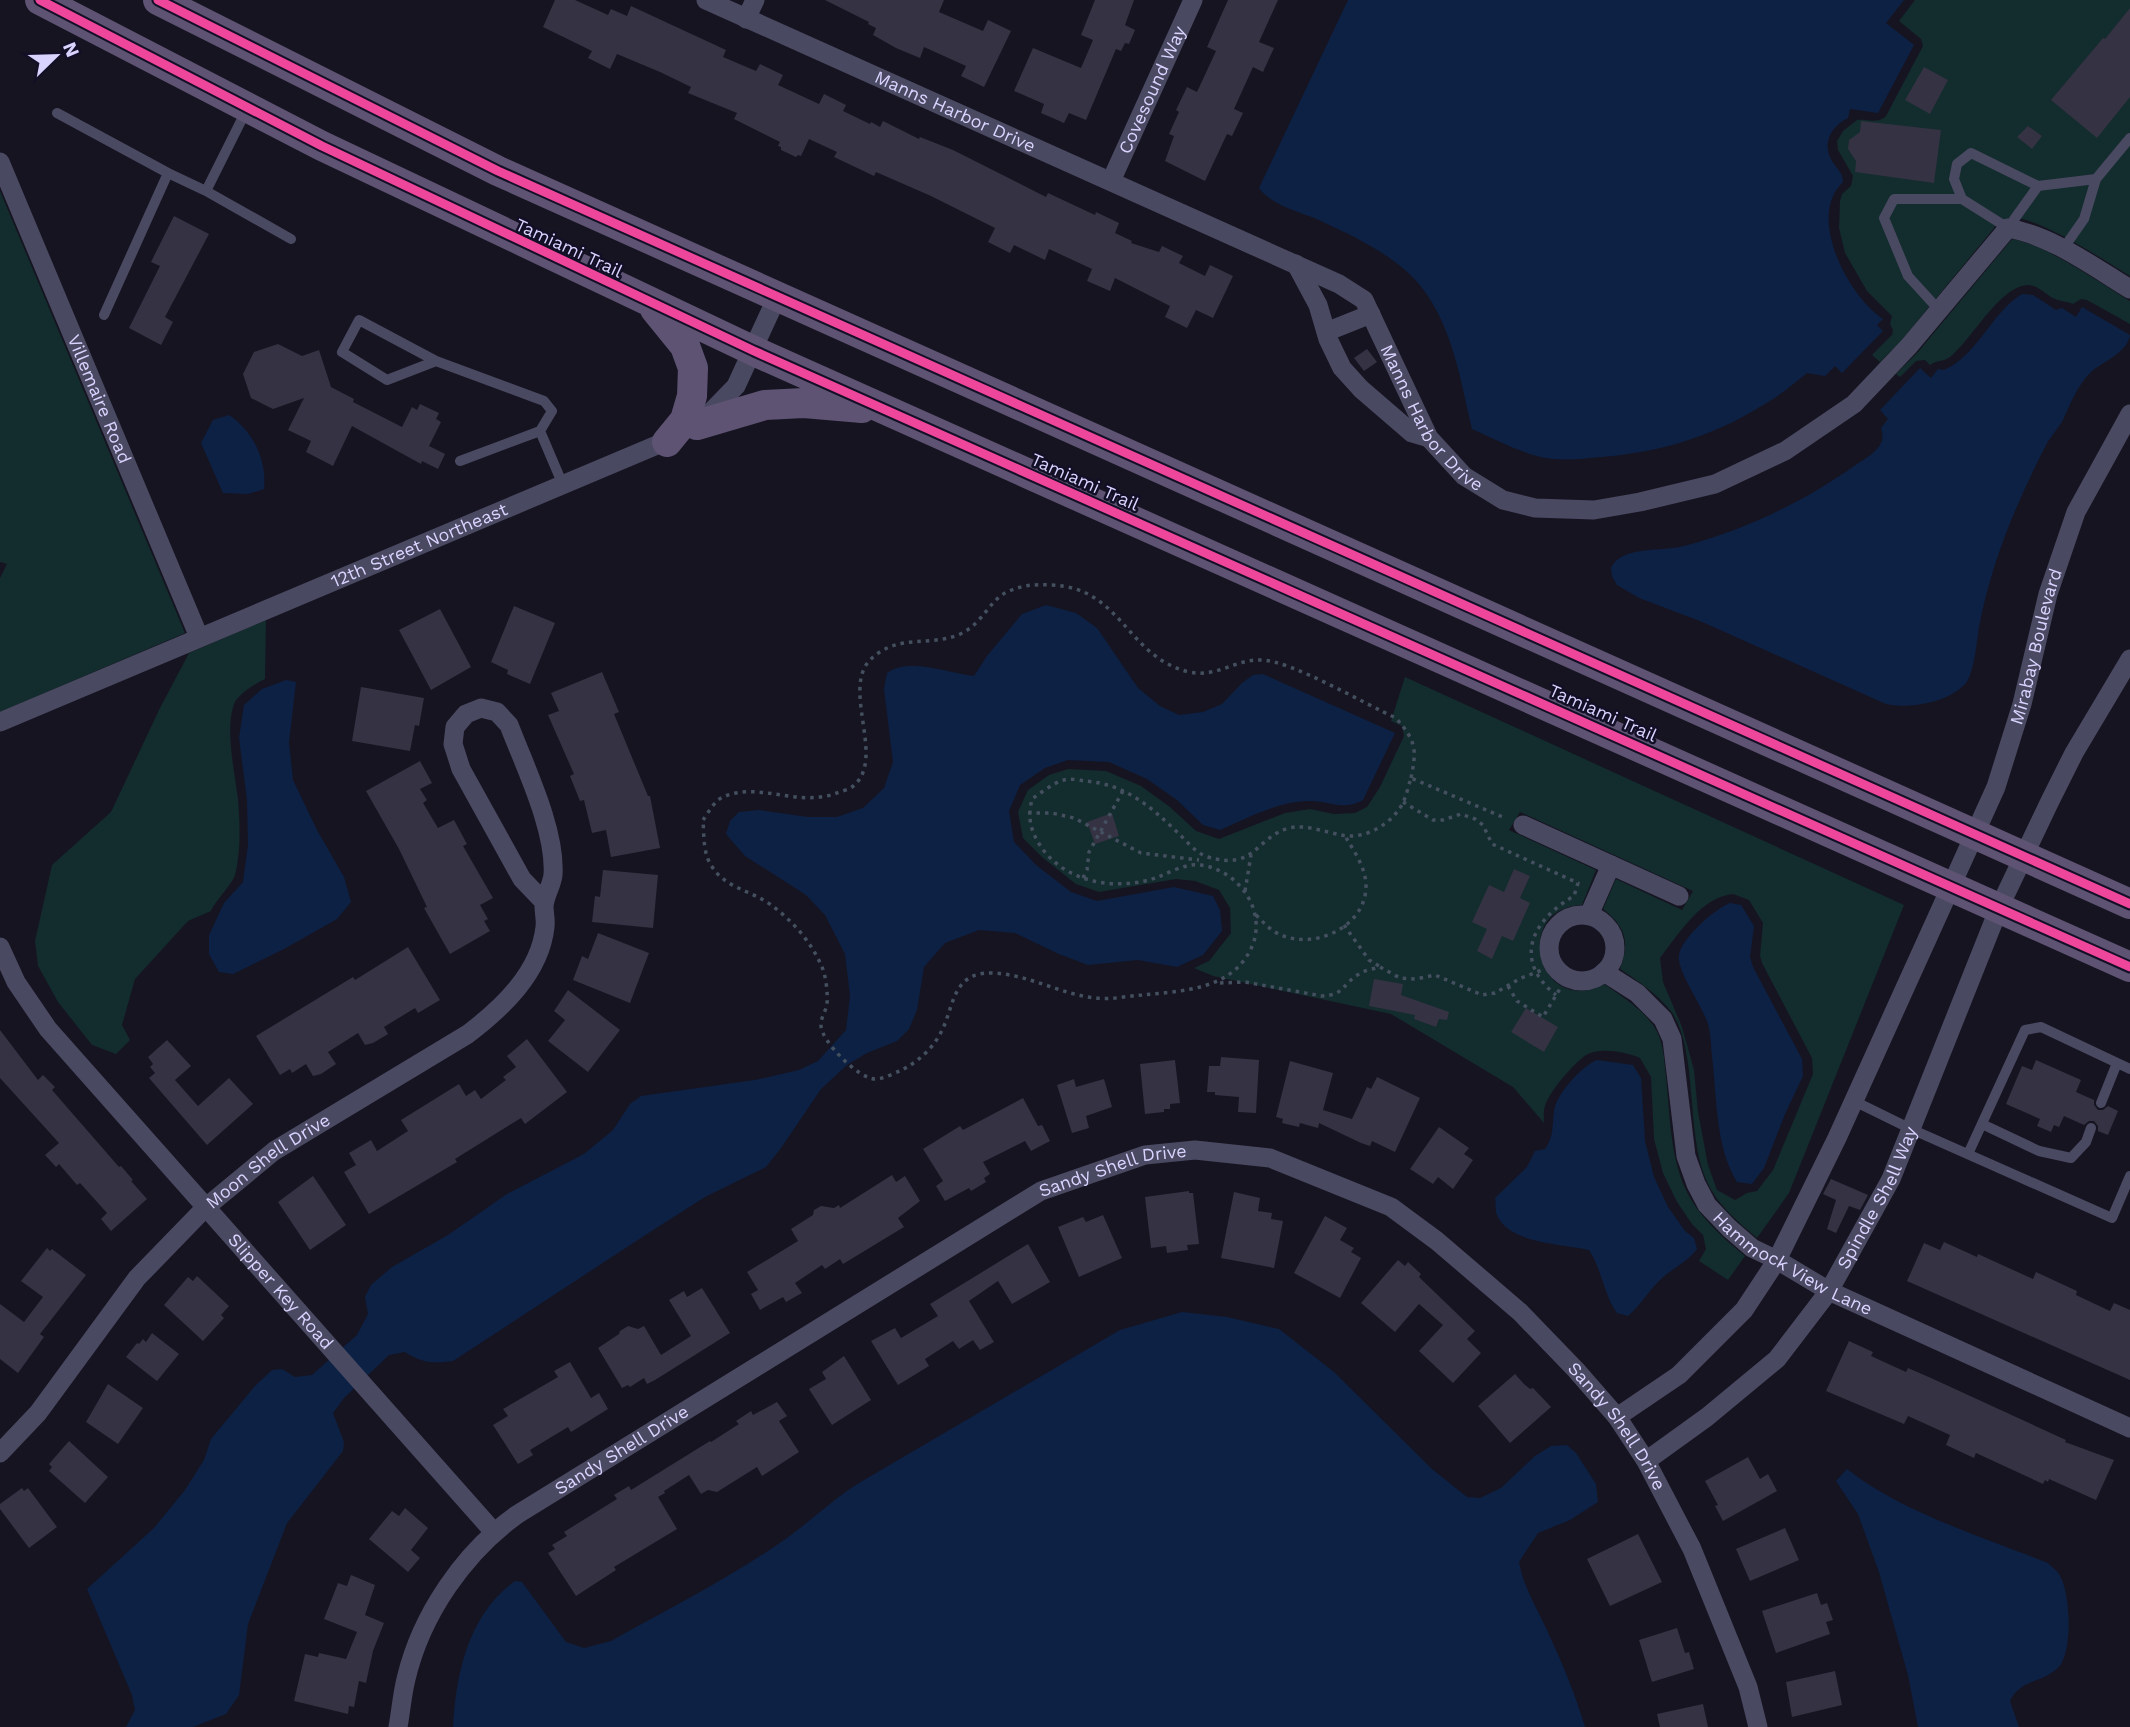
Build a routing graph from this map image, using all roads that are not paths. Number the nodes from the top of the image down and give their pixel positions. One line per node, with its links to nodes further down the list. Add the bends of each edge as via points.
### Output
1 (40, 0): 7 (main road, Tamiami Trail)
2 (158, 0): 22 (main road, via 498,171)
3 (706, 0): 6 (street, Manns Harbor Drive)
4 (755, 0): 6 (street)
5 (1193, 0): 13 (street, Covesound Way)
6 (746, 19): 13 (street, Manns Harbor Drive)
7 (247, 108): 15 (lane); 23 (main road, Tamiami Trail)
8 (57, 113): 11 (lane)
9 (2130, 138): 12 (lane)
10 (0, 162): 38 (street, Villemaire Road)
11 (168, 173): 15 (lane); 26 (lane)
12 (2096, 179): 14 (lane); 19 (lane, via 2084,219)
13 (1111, 181): 20 (street, Manns Harbor Drive)
14 (2038, 186): 16 (lane, via 1971,153 1956,164 1954,179); 17 (lane)
15 (206, 191): 18 (lane)
16 (1962, 199): 17 (lane); 24 (lane, via 1894,199 1884,218 1908,276)
17 (2008, 228): 19 (street, via 2027,231); 24 (street, Manns Harbor Drive)
18 (291, 239)
19 (2063, 249): 21 (street)
20 (1296, 264): 25 (street, Manns Harbor Drive, via 1364,300); 27 (street, via 1318,305)
21 (2130, 289)
22 (777, 297): 28 (street, 12th Street Northeast); 42 (main road)
23 (650, 303): 28 (main road, Tamiami Trail); 35 (main road, via 685,346 693,368 685,420)
24 (1939, 310): 34 (street, Manns Harbor Drive, via 1854,404 1785,451 1715,484 1594,510 1535,508 1503,500 1464,476)
25 (1371, 314): 27 (street); 34 (street, Manns Harbor Drive)
26 (104, 315)
27 (1326, 332): 34 (street, via 1342,368 1361,389 1412,433)
28 (754, 351): 30 (main road, Tamiami Trail); 32 (street, 12th Street Northeast, via 736,386)
29 (436, 361): 29 (lane, via 359,320 342,352 387,380); 33 (lane, via 544,401 552,411)
30 (885, 410): 32 (main road, via 804,403 765,405); 45 (main road, Tamiami Trail)
31 (2130, 414): 42 (street, Mirabay Boulevard, via 2076,512 2048,594 2000,775)
32 (697, 425): 35 (street, 12th Street Northeast)
33 (540, 431): 36 (lane); 37 (lane)
34 (1429, 438)
35 (667, 442): 37 (street, 12th Street Northeast)
36 (460, 461)
37 (563, 486): 38 (street, 12th Street Northeast)
38 (199, 638): 40 (street, 12th Street Northeast)
39 (2130, 659): 43 (street, via 2074,753)
40 (0, 722)
41 (1523, 825): 44 (street)
42 (1975, 835): 43 (main road); 45 (street, Mirabay Boulevard)
43 (2024, 856): 48 (main road); 49 (street)
44 (1611, 865): 46 (street); 50 (street)
45 (1952, 886): 49 (main road, Tamiami Trail); 56 (street)
46 (1679, 896)
47 (544, 902): 47 (street, Moon Shell Drive, via 553,875 549,834 509,725 497,712 481,708 466,714 455,727 453,744 461,769 522,879); 63 (street, Moon Shell Drive, via 545,928 539,953 509,999 489,1018 274,1151)
48 (2130, 904)
49 (2000, 908): 52 (main road, Tamiami Trail); 60 (street, Spindle Shell Way)
50 (1589, 915): 53 (street, via 1607,925 1612,934 1615,954); 53 (street, via 1567,918 1553,934 1553,971 1586,980)
51 (0, 947): 63 (street, Slipper Key Road, via 16,982 48,1029)
52 (2130, 967)
53 (1604, 972): 64 (street, Hammock View Lane, via 1637,993 1663,1019 1672,1039 1686,1156 1707,1205 1752,1248)
54 (2117, 1063): 55 (lane); 57 (lane); 58 (lane, via 2041,1027 2025,1030)
55 (2130, 1069)
56 (1854, 1101): 60 (lane); 64 (street)
57 (2101, 1103)
58 (1982, 1124): 59 (lane, via 2039,1151 2071,1158 2086,1142); 61 (lane)
59 (2091, 1128)
60 (1911, 1129): 61 (lane); 65 (street, Spindle Shell Way, via 1891,1179)
61 (1968, 1154): 62 (lane, via 2112,1218)
62 (2130, 1176)
63 (205, 1208): 68 (street, Moon Shell Drive, via 137,1278 38,1413); 70 (street, Slipper Key Road)
64 (1777, 1260): 65 (street, Hammock View Lane); 66 (street, via 1744,1310 1679,1375)
65 (1829, 1291): 67 (street, Hammock View Lane); 69 (street, Spindle Shell Way, via 1777,1359)
66 (1616, 1417): 69 (street, Sandy Shell Drive); 70 (street, Sandy Shell Drive, via 1520,1312 1391,1207 1270,1158 1195,1150 1145,1155 1041,1191)
67 (2130, 1427)
68 (0, 1453)
69 (1646, 1461): 72 (street, Sandy Shell Drive, via 1692,1549 1748,1687)
70 (493, 1531): 71 (street, Sandy Shell Drive, via 452,1581 425,1626 406,1679)
71 (398, 1727)
72 (1758, 1727)

